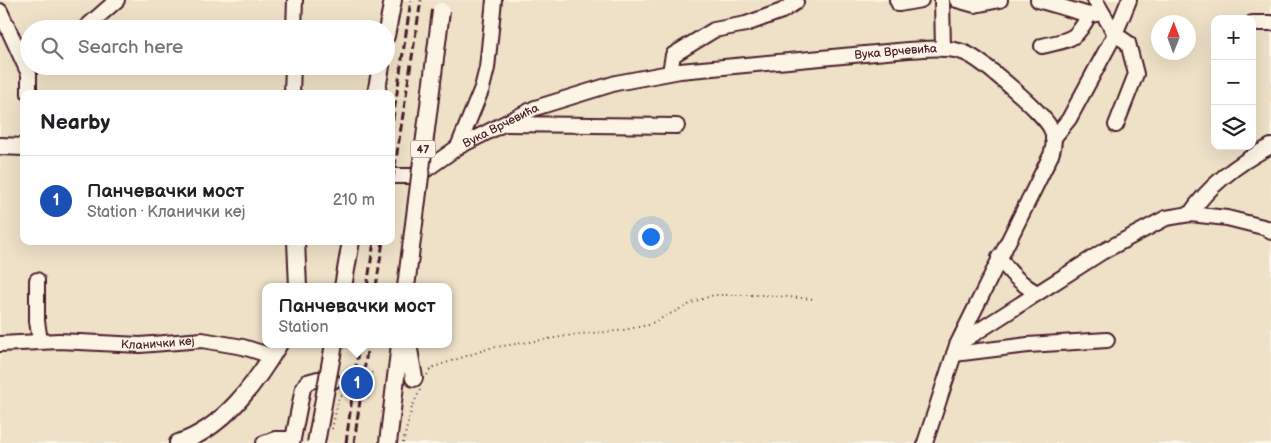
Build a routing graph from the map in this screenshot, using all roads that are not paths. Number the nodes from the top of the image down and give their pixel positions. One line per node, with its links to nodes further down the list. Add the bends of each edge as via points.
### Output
1 (117, 0): 17 (street)
2 (295, 0): 18 (street)
3 (494, 0): 40 (street, via 487,68)
4 (897, 0): 5 (street, via 899,4)
5 (921, 0)
6 (942, 0): 25 (street)
7 (957, 0): 8 (street, via 981,4)
8 (1000, 0)
9 (1038, 0): 16 (street)
10 (1095, 0): 16 (street)
11 (1129, 0): 22 (street)
12 (392, 2): 19 (main road)
13 (796, 2): 26 (street, via 782,11 746,24 714,30 673,54)
14 (441, 5): 50 (main road, 47, bridge)
15 (0, 11): 23 (street)
16 (1096, 14): 22 (street); 24 (street, via 1075,37)
17 (94, 20)
18 (294, 20)
19 (389, 20)
20 (1256, 23): 21 (street)
21 (1271, 23)
22 (1115, 34): 34 (street, via 1128,43 1136,68); 36 (street, via 1069,119)
23 (20, 46)
24 (1042, 46)
25 (943, 49): 26 (street, Вука Врчевића); 36 (street, Вука Врчевића, via 968,54 983,64 1042,116 1051,129)
26 (670, 72): 33 (street, Вука Врчевића, via 583,92 535,108)
27 (33, 75): 30 (street)
28 (293, 75): 31 (street)
29 (379, 75): 32 (main road)
30 (30, 90)
31 (292, 90)
32 (377, 90)
33 (503, 124): 35 (street); 40 (street, Вука Врчевића)
34 (1116, 125)
35 (677, 126)
36 (1053, 139): 46 (street, via 1051,155)
37 (0, 146): 38 (main road)
38 (20, 146)
39 (1271, 146): 42 (street, via 1212,186)
40 (458, 147): 41 (street, Вука Врчевића, via 417,176)
41 (395, 176)
42 (1190, 214): 43 (street, via 1227,218 1267,228); 51 (street, via 1176,215 1149,226)
43 (1271, 232)
44 (296, 245): 48 (main road)
45 (350, 245): 49 (main road)
46 (999, 258): 51 (street, via 1024,286); 58 (street)
47 (37, 280): 53 (street)
48 (298, 283)
49 (342, 283)
50 (406, 283)
51 (1038, 293): 58 (street)
52 (1107, 340): 58 (street)
53 (40, 341): 54 (street, Кланички кеј); 59 (street, Кланички кеј, via 140,345 202,340)
54 (0, 344)
55 (333, 348): 65 (main road, bridge)
56 (400, 348): 66 (main road)
57 (409, 348): 60 (main road)
58 (955, 349): 67 (street)
59 (275, 350): 63 (main road, Кланички кеј, via 248,389 224,415 205,430)
60 (421, 379)
61 (339, 381): 62 (street, via 318,379 306,382)
62 (293, 441): 64 (street, via 275,439)
63 (178, 443)
64 (264, 443)
65 (316, 443)
66 (388, 443)
67 (925, 443)

